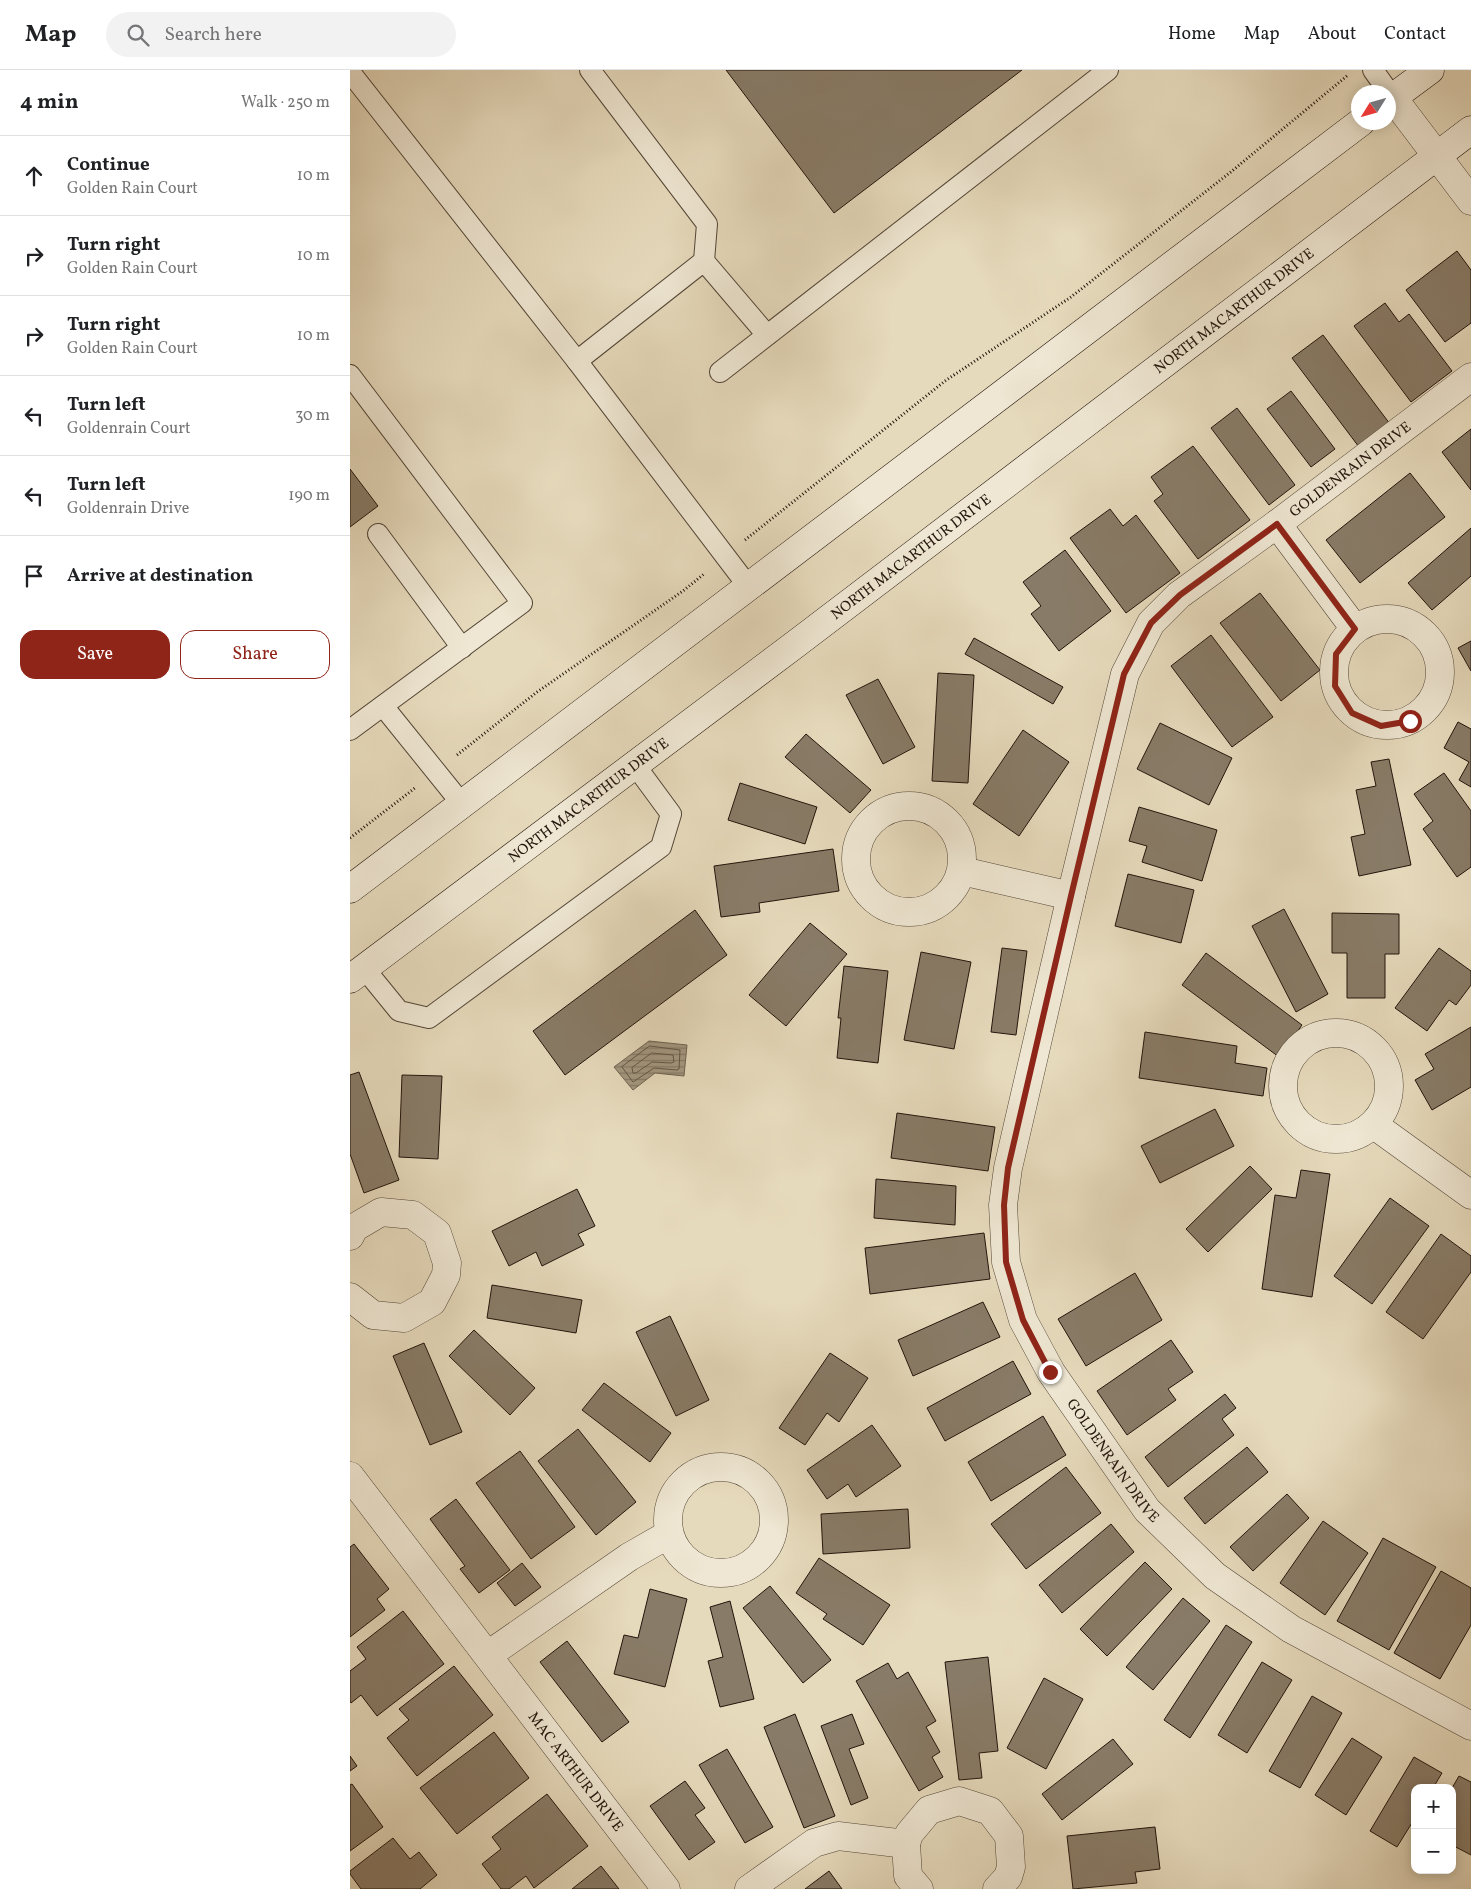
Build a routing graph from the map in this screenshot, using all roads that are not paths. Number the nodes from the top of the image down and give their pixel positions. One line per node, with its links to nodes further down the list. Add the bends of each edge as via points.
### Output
1 (590, 70): 13 (lane, via 707,224)
2 (1108, 70): 14 (lane)
3 (1373, 70): 6 (lane)
4 (1430, 70): 7 (street)
5 (350, 72): 15 (lane)
6 (1382, 85)
7 (1396, 96)
8 (1396, 106): 11 (street)
9 (1351, 130): 21 (street)
10 (1471, 130): 11 (street, NORTH MACARTHUR DRIVE)
11 (1438, 156): 12 (street); 26 (street, NORTH MACARTHUR DRIVE)
12 (1471, 201)
13 (704, 261): 14 (lane); 15 (lane)
14 (767, 335): 16 (lane)
15 (577, 361): 21 (lane)
16 (720, 372)
17 (350, 375): 23 (lane, via 522,603)
18 (1471, 378): 19 (street, GOLDENRAIN DRIVE)
19 (1277, 524): 22 (street); 30 (street, GOLDENRAIN DRIVE, via 1180,595 1151,623 1124,674)
20 (378, 534): 23 (lane)
21 (748, 586): 27 (street)
22 (1355, 629)
23 (462, 648): 24 (lane)
24 (383, 706): 25 (lane); 27 (lane)
25 (350, 730)
26 (635, 765): 31 (street, NORTH MACARTHUR DRIVE); 31 (lane, via 671,814 661,847 429,1018 399,1011)
27 (462, 804): 29 (street)
28 (962, 871): 30 (street)
29 (350, 889)
30 (1071, 896): 39 (street, GOLDENRAIN DRIVE, via 1008,1168 1004,1205 1006,1262 1023,1320 1050,1372 1147,1510 1215,1576 1291,1629)
31 (357, 974)
32 (1374, 1125): 33 (street)
33 (1471, 1195)
34 (350, 1236): 35 (street, via 354,1228 381,1212 413,1215 437,1233 447,1263 446,1275 432,1302 404,1318 373,1315)
35 (350, 1297)
36 (350, 1476): 38 (street, MAC ARTHUR DRIVE)
37 (669, 1534): 38 (street, via 629,1557)
38 (488, 1656): 41 (street, MAC ARTHUR DRIVE)
39 (1471, 1726)
40 (906, 1844): 42 (street, via 838,1836 814,1843); 43 (street, via 908,1876); 44 (street, via 909,1834 929,1810 959,1801 990,1811 1009,1836 1011,1867 1008,1877)
41 (666, 1889)
42 (749, 1889)
43 (919, 1889)
44 (997, 1889)

